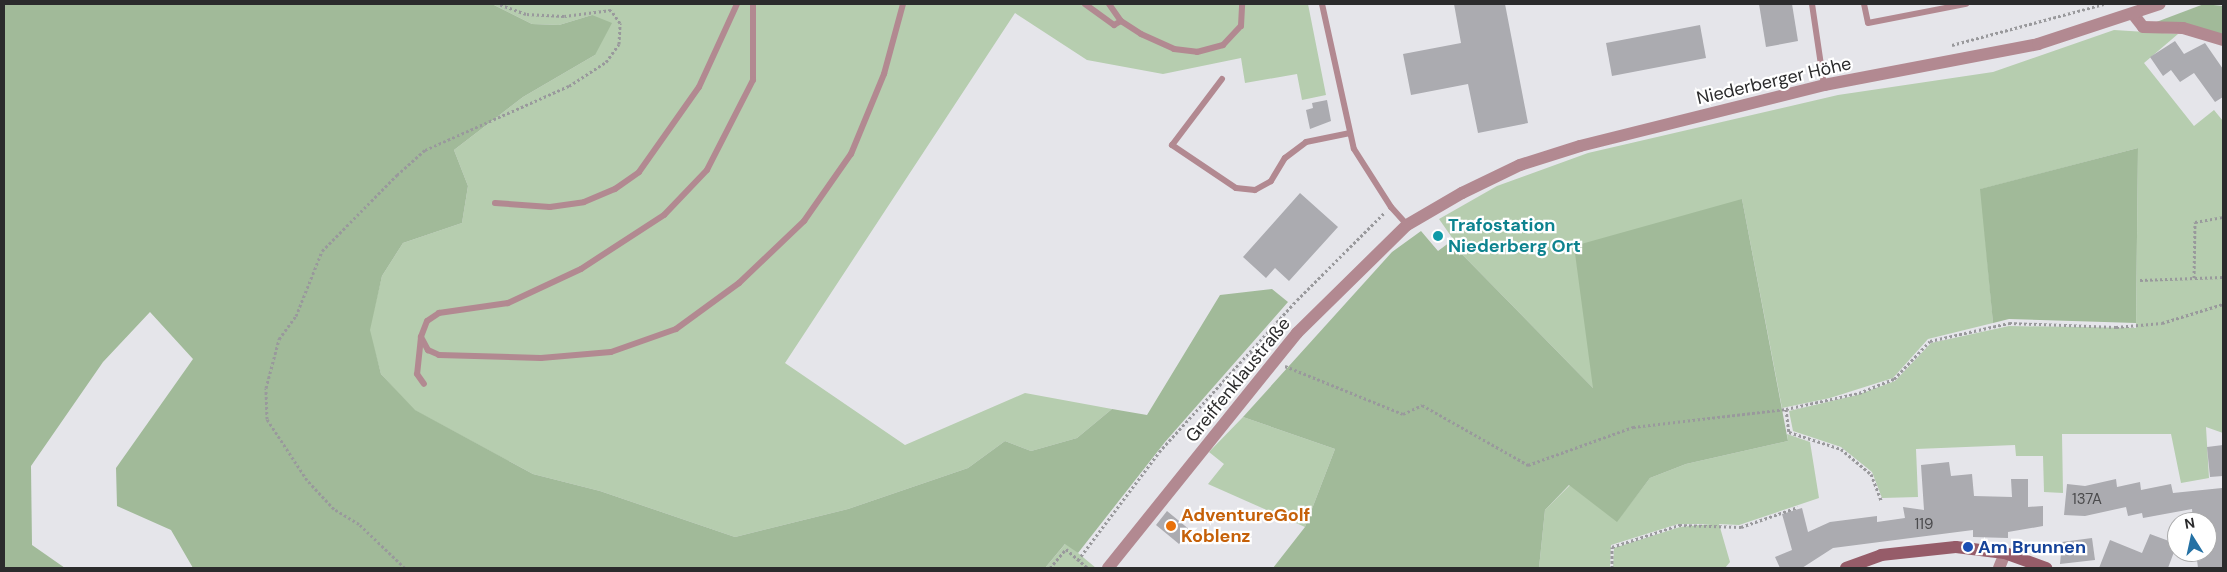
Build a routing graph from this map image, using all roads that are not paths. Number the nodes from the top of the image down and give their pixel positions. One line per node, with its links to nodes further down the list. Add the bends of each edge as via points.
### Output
1 (737, 4): 18 (lane, via 699,87 639,172 614,189 584,202 550,207)
2 (753, 4): 20 (lane, via 752,80 749,88 707,170 664,215 581,269 508,304 439,312 428,321)
3 (903, 4): 20 (lane, via 884,74 851,154 804,221 739,283 676,329 611,352 541,358 439,355 428,350)
4 (1085, 4): 13 (lane, via 1114,25)
5 (1109, 4): 13 (lane)
6 (1242, 4): 13 (lane, via 1241,26 1222,45 1197,52 1174,49)
7 (1322, 4): 17 (lane)
8 (1812, 4): 16 (lane)
9 (1864, 4): 10 (lane, via 1868,23)
10 (1966, 4)
11 (2160, 4): 12 (street, Niederberger Höhe)
12 (2132, 14): 14 (street, via 2143,27 2183,28); 16 (street, Niederberger Höhe, via 2038,44)
13 (1122, 21)
14 (2223, 40)
15 (1222, 78): 17 (lane, via 1172,145 1236,188 1255,190 1271,181 1285,158 1306,142)
16 (1824, 85): 19 (street, Niederberger Höhe, via 1580,146 1520,165)
17 (1350, 133): 19 (lane, via 1354,149 1391,207)
18 (495, 204)
19 (1407, 225): 23 (street, Greiffenklaustraße, via 1354,273 1275,362)
20 (421, 337): 21 (lane, via 417,374)
21 (424, 384)
22 (2005, 553): 24 (main road, via 1968,548 1922,549 1881,556); 25 (street); 26 (main road)
23 (1108, 568)
24 (1846, 568)
25 (1999, 568)
26 (2046, 568)

